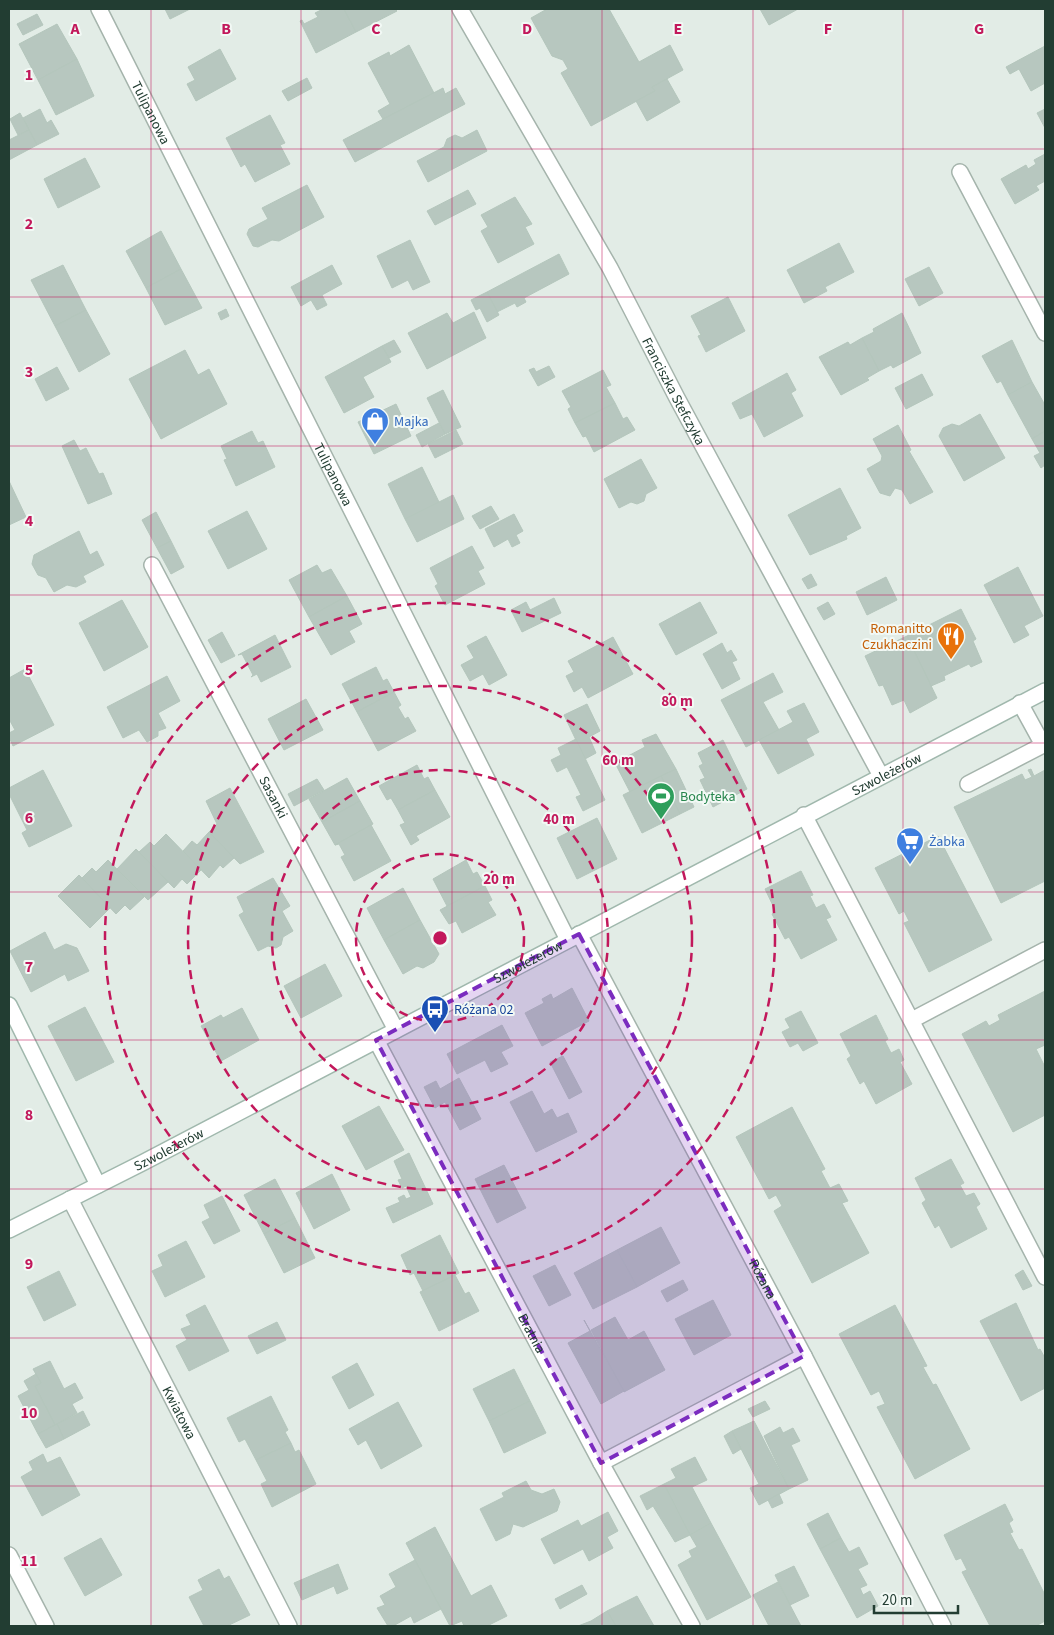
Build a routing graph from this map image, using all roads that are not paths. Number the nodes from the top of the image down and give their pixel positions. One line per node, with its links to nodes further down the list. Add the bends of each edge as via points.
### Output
1 (100, 9): 11 (street, Tulipanowa)
2 (460, 9): 8 (street, Franciszka Stefczyka, via 610,268)
3 (960, 172): 4 (street)
4 (1045, 333)
5 (152, 565): 15 (street, Sasanki)
6 (1045, 690): 7 (street, Szwoleżerów)
7 (1020, 704): 8 (street, Szwoleżerów); 9 (street, via 1043,745)
8 (881, 776): 10 (street, Szwoleżerów)
9 (968, 784)
10 (804, 815): 11 (street, Szwoleżerów); 14 (street)
11 (573, 937): 15 (street, Szwoleżerów); 21 (street, Różana)
12 (1045, 950): 14 (street)
13 (9, 1005): 17 (street)
14 (912, 1020): 20 (street)
15 (396, 1030): 16 (street, Szwoleżerów)
16 (376, 1040): 17 (street, Szwoleżerów); 22 (street, Bratnia)
17 (98, 1185): 18 (street, Szwoleżerów)
18 (70, 1199): 19 (street, Szwoleżerów); 25 (street, Kwiatowa)
19 (9, 1230)
20 (1045, 1277)
21 (804, 1356): 22 (street); 27 (street, Różana)
22 (601, 1463): 26 (street, Bratnia)
23 (9, 1555): 24 (street)
24 (46, 1626)
25 (289, 1626)
26 (692, 1626)
27 (943, 1626)

